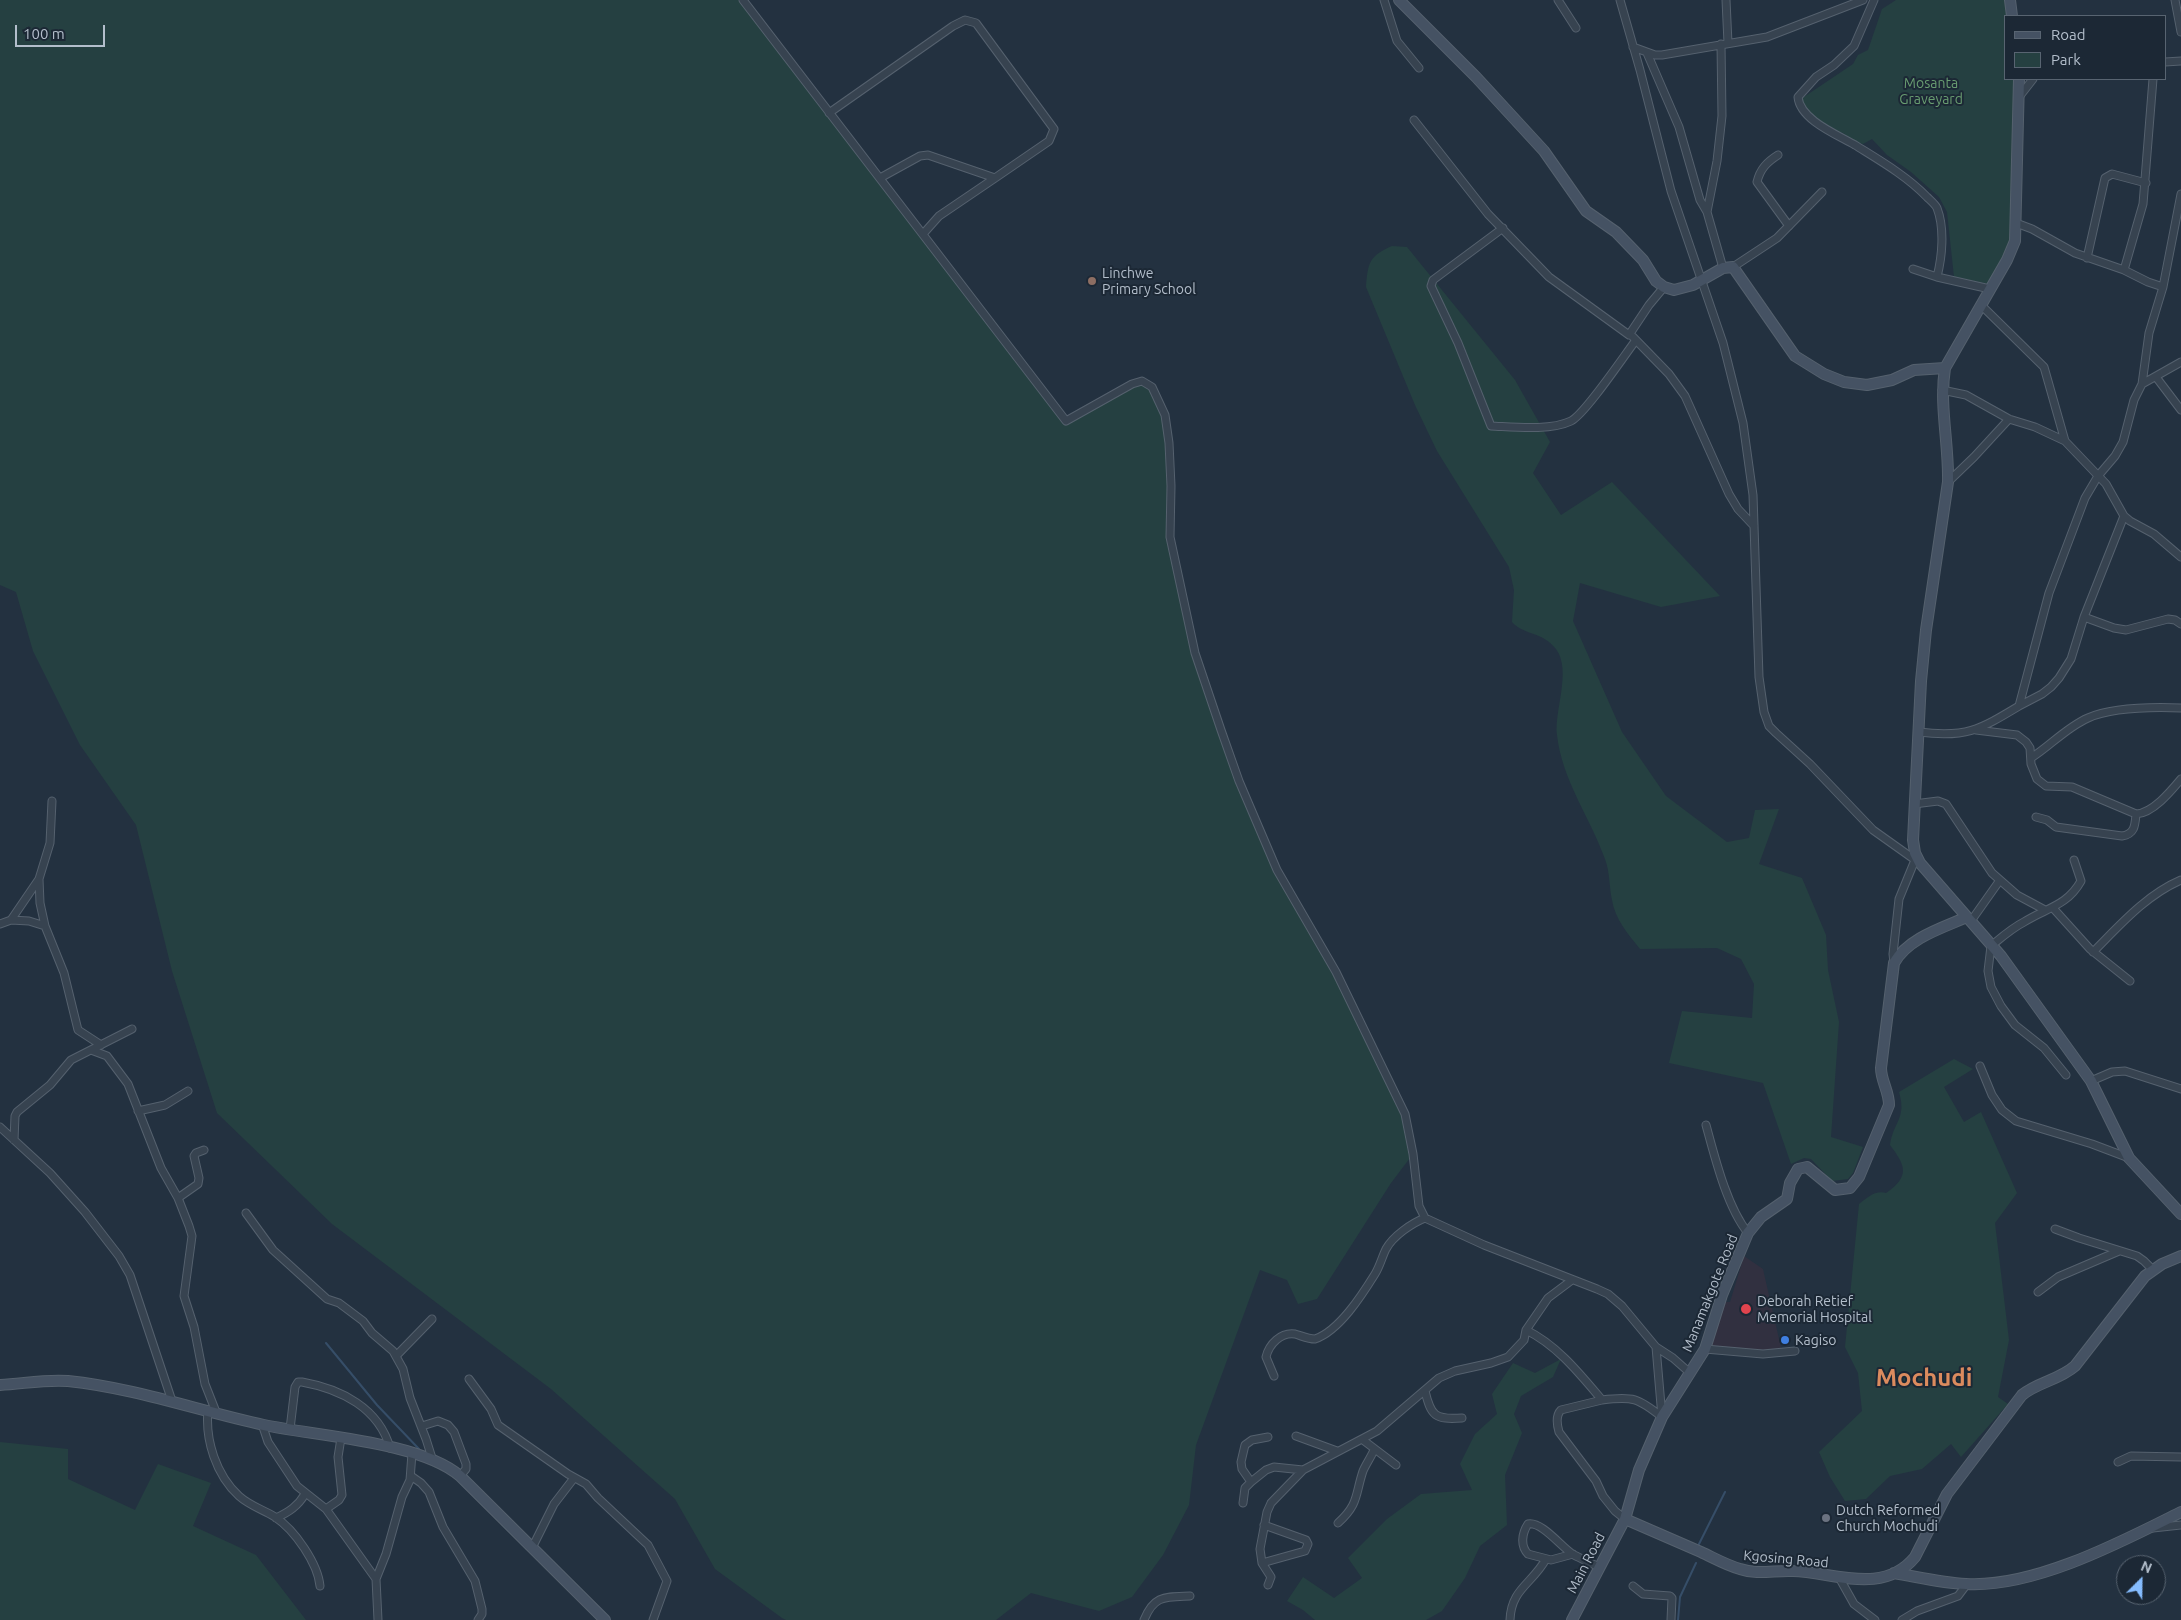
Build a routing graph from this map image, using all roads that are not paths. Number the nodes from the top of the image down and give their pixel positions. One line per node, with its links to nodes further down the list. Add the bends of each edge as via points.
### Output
1 (743, 0): 24 (street)
2 (1384, 0): 19 (street, via 1397,41)
3 (1399, 0): 43 (street, via 1544,150 1586,211 1616,232)
4 (1558, 0): 12 (street)
5 (1620, 0): 15 (street)
6 (1726, 0): 14 (street)
7 (1863, 0): 14 (street, via 1776,34)
8 (1874, 0): 41 (street, via 1854,46 1810,82 1798,97 1799,104 1816,122 1918,187 1937,207 1942,246)
9 (2010, 0): 11 (street)
10 (2175, 0): 13 (street)
11 (2012, 15)
12 (1576, 28)
13 (2181, 32)
14 (1724, 44): 16 (street, via 1662,56); 32 (street, via 1722,116)
15 (1633, 47): 16 (street); 42 (street, via 1671,191)
16 (1647, 53): 32 (street, via 1679,127 1700,200)
17 (2181, 61): 18 (street)
18 (2166, 62)
19 (1419, 68)
20 (2020, 80): 23 (street)
21 (2032, 80): 23 (street)
22 (2153, 80): 29 (street)
23 (2019, 98): 33 (street)
24 (829, 112): 27 (street); 28 (street, via 953,26 965,20 976,23 1054,128 1049,141)
25 (1414, 120): 35 (street, via 1462,183)
26 (1778, 155): 34 (street, via 1759,172 1757,182)
27 (880, 178): 28 (street, via 928,154); 36 (street)
28 (995, 178): 36 (street, via 939,216)
29 (2146, 183): 37 (street, via 2112,174 2105,178); 40 (street)
30 (1822, 192): 34 (street)
31 (2181, 194): 44 (street)
32 (1707, 212): 38 (street)
33 (2016, 223): 37 (street, via 2032,228); 45 (street, via 2015,241)
34 (1789, 226): 38 (street, via 1772,242)
35 (1503, 228): 47 (street, via 1549,277); 48 (street, via 1433,280 1431,286 1491,426 1544,427 1572,421)
36 (923, 234): 106 (street, via 1066,421 1132,384 1142,382 1152,387 1165,415 1171,486 1170,537 1195,653 1239,780 1277,870 1336,972 1405,1114 1417,1200)
37 (2087, 258): 40 (street)
38 (1728, 268): 42 (street); 50 (street, via 1795,356 1824,374 1844,382 1867,385 1892,380 1914,370)
39 (1913, 269): 41 (street)
40 (2124, 270): 44 (street)
41 (1937, 277): 45 (street)
42 (1702, 281): 43 (street, via 1674,290); 60 (street, via 1736,388 1750,468)
43 (1664, 287): 47 (street)
44 (2163, 287): 52 (street, via 2149,333)
45 (1990, 289): 46 (street)
46 (1981, 305): 50 (street); 56 (street, via 2044,367)
47 (1629, 334): 48 (street)
48 (1636, 340): 60 (street, via 1669,374 1684,396 1729,494)
49 (2181, 362): 51 (street)
50 (1945, 368): 53 (street)
51 (2156, 377): 52 (street); 54 (street)
52 (2142, 384): 57 (street, via 2134,400 2123,442)
53 (1942, 390): 55 (street, via 1966,395); 58 (street)
54 (2181, 410)
55 (2009, 419): 56 (street); 58 (street)
56 (2065, 441): 57 (street)
57 (2098, 476): 59 (street); 64 (street, via 2085,498 2055,575)
58 (1948, 482): 67 (street, via 1926,630)
59 (2124, 516): 61 (street, via 2154,534); 62 (street)
60 (1754, 526): 75 (street, via 1759,677 1769,726 1872,830)
61 (2181, 557)
62 (2084, 617): 63 (street, via 2126,630 2168,620); 64 (street, via 2071,659 2059,678 2042,694)
63 (2181, 624)
64 (2019, 706): 66 (street)
65 (2181, 708): 68 (street, via 2125,710 2089,718)
66 (1976, 730): 67 (street, via 1952,734); 68 (street, via 2017,736 2030,748)
67 (1919, 732): 71 (street)
68 (2031, 758): 72 (street, via 2037,779 2046,786 2072,786)
69 (2181, 779): 72 (street, via 2144,813)
70 (52, 801): 76 (street, via 50,843)
71 (1914, 804): 75 (street, via 1913,840); 77 (street, via 1938,801 1946,804)
72 (2136, 814): 73 (street, via 2133,832 2122,836 2056,827)
73 (2036, 817)
74 (2074, 860): 79 (street, via 2080,881 2072,893)
75 (1918, 862): 81 (street); 87 (street, via 1899,899)
76 (39, 879): 82 (street); 84 (street)
77 (2000, 880): 80 (street, via 2017,895); 81 (street)
78 (2181, 880): 86 (street, via 2165,887 2146,902)
79 (2054, 908): 80 (street); 86 (street)
80 (2045, 910): 85 (street)
81 (1969, 919): 85 (street); 87 (street, via 1911,943)
82 (11, 920): 83 (street); 84 (street)
83 (0, 924)
84 (44, 926): 90 (street, via 64,973 78,1030)
85 (1991, 946): 93 (street, via 1988,970 1991,987 2000,1006 2015,1025 2044,1048); 94 (street)
86 (2093, 952): 88 (street)
87 (1894, 963): 108 (street, Manamakgote Road, via 1881,1068 1881,1078 1889,1096 1888,1105 1859,1177 1850,1188 1835,1190 1807,1166 1798,1169 1790,1183 1787,1199 1761,1217)
88 (2130, 981)
89 (132, 1029): 90 (street)
90 (101, 1045): 91 (street)
91 (91, 1050): 97 (street, via 108,1056 128,1084); 100 (street, via 71,1060 50,1085 17,1112)
92 (1980, 1066): 102 (street, via 1992,1095 2002,1110 2016,1121)
93 (2066, 1075)
94 (2091, 1081): 95 (street, via 2112,1072 2125,1071); 102 (street)
95 (2181, 1089)
96 (188, 1091): 97 (street, via 165,1105)
97 (138, 1111): 103 (street, via 161,1168)
98 (1706, 1125): 108 (street, via 1733,1209)
99 (0, 1128): 100 (street)
100 (14, 1140): 126 (street, via 50,1173 119,1256 130,1276)
101 (204, 1150): 103 (street, via 194,1156 198,1184)
102 (2129, 1158): 105 (street)
103 (178, 1198): 127 (street, via 192,1236 184,1296)
104 (246, 1213): 119 (street, via 273,1250 327,1299 339,1303 363,1320)
105 (2181, 1214)
106 (1425, 1218): 112 (street); 121 (street, via 1415,1221 1386,1248 1376,1273 1333,1329 1315,1339 1288,1334 1271,1345 1266,1357)
107 (2055, 1229): 109 (street)
108 (1748, 1233): 117 (street, Manamakgote Road, via 1722,1295)
109 (2120, 1250): 111 (street, via 2136,1256); 113 (street, via 2058,1277)
110 (2181, 1256): 111 (street)
111 (2153, 1270): 165 (street, via 2132,1291 2075,1366 2064,1375 2022,1395 1947,1494 1909,1564)
112 (1572, 1280): 115 (street, via 1548,1298); 116 (street, via 1608,1294)
113 (2038, 1292)
114 (432, 1319): 119 (street)
115 (1526, 1330): 124 (street, via 1524,1340 1508,1357 1455,1371 1439,1378); 125 (street, via 1542,1337)
116 (1656, 1347): 120 (street); 128 (street)
117 (1705, 1349): 118 (street, via 1763,1354); 120 (street, Manamakgote Road)
118 (1796, 1351)
119 (396, 1356): 131 (street)
120 (1690, 1373): 128 (street, Manamakgote Road)
121 (1274, 1376)
122 (469, 1379): 148 (street, via 498,1424)
123 (0, 1385): 126 (street, via 66,1381)
124 (1425, 1390): 129 (street, via 1429,1406 1436,1416 1447,1420); 136 (street)
125 (1602, 1400): 128 (street, via 1632,1398); 155 (street, via 1561,1410 1558,1427 1603,1496)
126 (172, 1401): 127 (street)
127 (212, 1411): 130 (street); 154 (street, via 206,1427 217,1466 227,1483 239,1497)
128 (1662, 1417): 155 (street, Manamakgote Road, via 1639,1470)
129 (1462, 1418)
130 (262, 1424): 132 (street); 150 (street, via 268,1442)
131 (422, 1426): 142 (street); 147 (street, via 438,1421 451,1428 466,1464)
132 (290, 1429): 135 (street); 137 (street, via 295,1387 302,1382 340,1393 367,1410 382,1426)
133 (1296, 1436): 139 (street)
134 (1268, 1437): 149 (street, via 1252,1440 1245,1446 1240,1462)
135 (341, 1438): 137 (street); 152 (street, via 338,1457 342,1495)
136 (1362, 1440): 138 (street); 139 (street)
137 (390, 1448): 140 (street)
138 (1374, 1450): 144 (street); 156 (street, via 1363,1470 1350,1512)
139 (1337, 1451): 145 (street)
140 (412, 1453): 142 (street); 146 (street)
141 (2181, 1457): 143 (street, via 2131,1456)
142 (432, 1458): 147 (street)
143 (2118, 1462)
144 (1396, 1465)
145 (1302, 1470): 149 (street, via 1274,1467); 157 (street, via 1271,1503)
146 (411, 1476): 167 (street); 174 (street, via 429,1492 443,1527 475,1581 482,1609)
147 (460, 1476): 160 (street)
148 (574, 1478): 160 (street, via 554,1504); 176 (street, via 589,1487 652,1550 667,1581)
149 (1251, 1482): 151 (street, via 1245,1488)
150 (304, 1494): 152 (street); 154 (street, via 288,1513)
151 (1243, 1503)
152 (326, 1510): 167 (street)
153 (2181, 1512): 159 (street)
154 (276, 1518): 170 (street, via 312,1560)
155 (1625, 1518): 164 (street, Main Road); 166 (street, Kgosing Road, via 1738,1569 1801,1571)
156 (1338, 1523)
157 (1264, 1525): 163 (street, via 1260,1549); 163 (street, via 1306,1540 1308,1544 1305,1551)
158 (2181, 1525): 159 (street)
159 (2148, 1529): 168 (street, via 2070,1564 2024,1577)
160 (532, 1548): 175 (street)
161 (1573, 1554): 162 (street); 162 (street, via 1548,1532 1528,1524 1523,1534 1525,1550); 164 (street)
162 (1546, 1559): 178 (street, via 1518,1592)
163 (1262, 1563): 169 (street, via 1271,1577)
164 (1599, 1567): 179 (street, Main Road)
165 (1894, 1573): 166 (street, Kgosing Road, via 1874,1578); 168 (street)
166 (1840, 1578): 181 (street, via 1854,1604)
167 (376, 1579): 173 (street)
168 (1966, 1584): 182 (street, via 1958,1596)
169 (1268, 1585)
170 (320, 1586)
171 (1634, 1586): 180 (street, via 1643,1594 1670,1596)
172 (1190, 1596): 177 (street, via 1158,1599 1150,1606)
173 (378, 1620)
174 (478, 1620)
175 (605, 1620)
176 (653, 1620)
177 (1144, 1620)
178 (1510, 1620)
179 (1572, 1620)
180 (1671, 1620)
181 (1875, 1620)
182 (1902, 1620)

